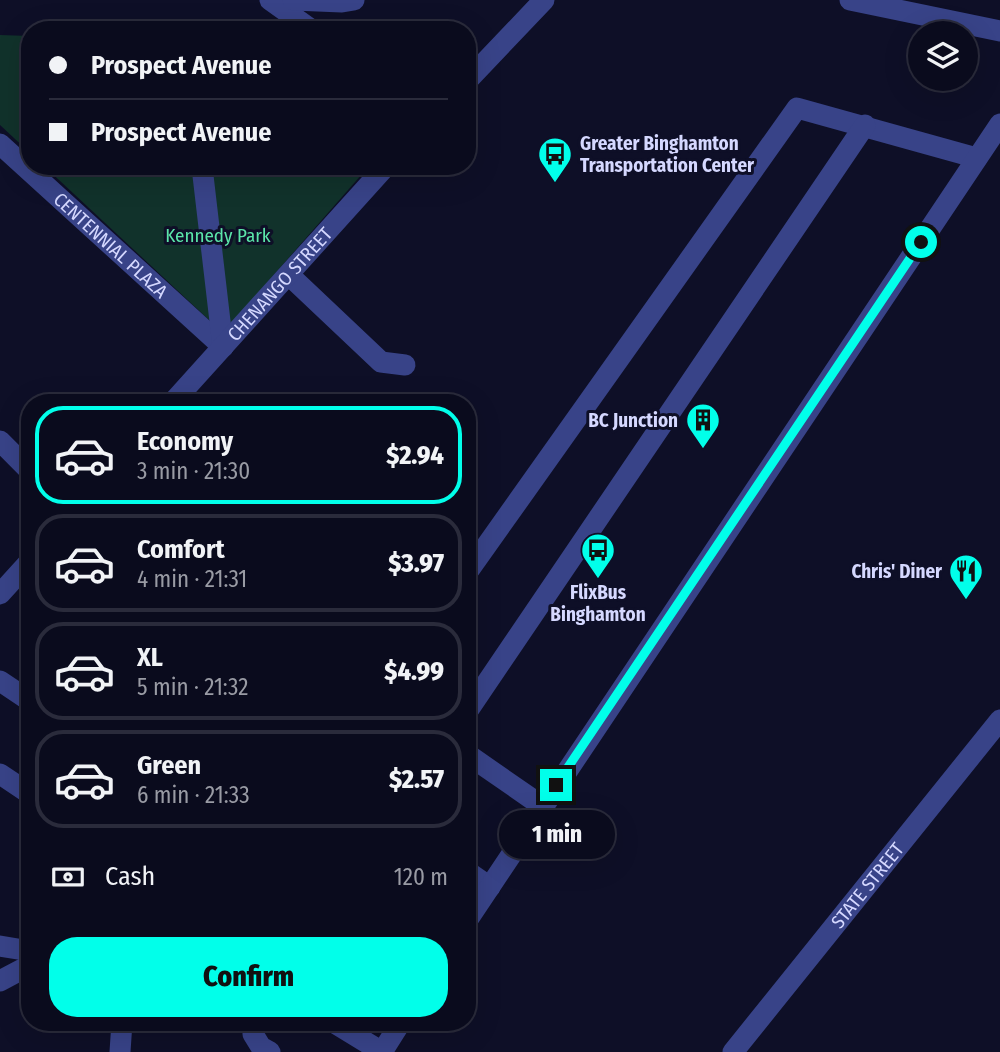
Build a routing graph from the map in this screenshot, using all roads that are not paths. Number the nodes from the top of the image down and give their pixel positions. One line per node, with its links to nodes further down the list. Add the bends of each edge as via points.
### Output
1 (270, 0): 6 (street)
2 (293, 0): 3 (street)
3 (354, 0)
4 (544, 0): 8 (street)
5 (850, 0): 7 (street)
6 (299, 21)
7 (1000, 31)
8 (476, 71)
9 (1000, 124): 12 (street)
10 (865, 125): 12 (street); 23 (street, via 797,108); 28 (street)
11 (0, 144): 13 (street, CENTENNIAL PLAZA)
12 (977, 158): 33 (street)
13 (21, 163)
14 (34, 175): 18 (street, CENTENNIAL PLAZA)
15 (203, 175): 18 (street)
16 (378, 175): 17 (street, CHENANGO STREET)
17 (289, 275): 18 (street, CHENANGO STREET); 19 (street, via 381,362)
18 (223, 347): 20 (street, CHENANGO STREET)
19 (405, 365)
20 (180, 394)
21 (0, 441): 22 (street)
22 (21, 462)
23 (476, 560)
24 (21, 567): 25 (street)
25 (5, 579)
26 (0, 681): 27 (street)
27 (21, 695)
28 (476, 699)
29 (1000, 720): 48 (street, STATE STREET)
30 (476, 760): 33 (street)
31 (0, 774): 32 (street)
32 (21, 788)
33 (542, 806): 35 (street)
34 (476, 877): 35 (street)
35 (490, 887): 36 (street)
36 (476, 908)
37 (0, 946): 38 (street)
38 (21, 950)
39 (21, 970): 40 (street)
40 (0, 981)
41 (121, 1031): 45 (street)
42 (254, 1031): 46 (street)
43 (348, 1031): 47 (street)
44 (395, 1031): 47 (street)
45 (120, 1052)
46 (270, 1052)
47 (382, 1052)
48 (733, 1052)

